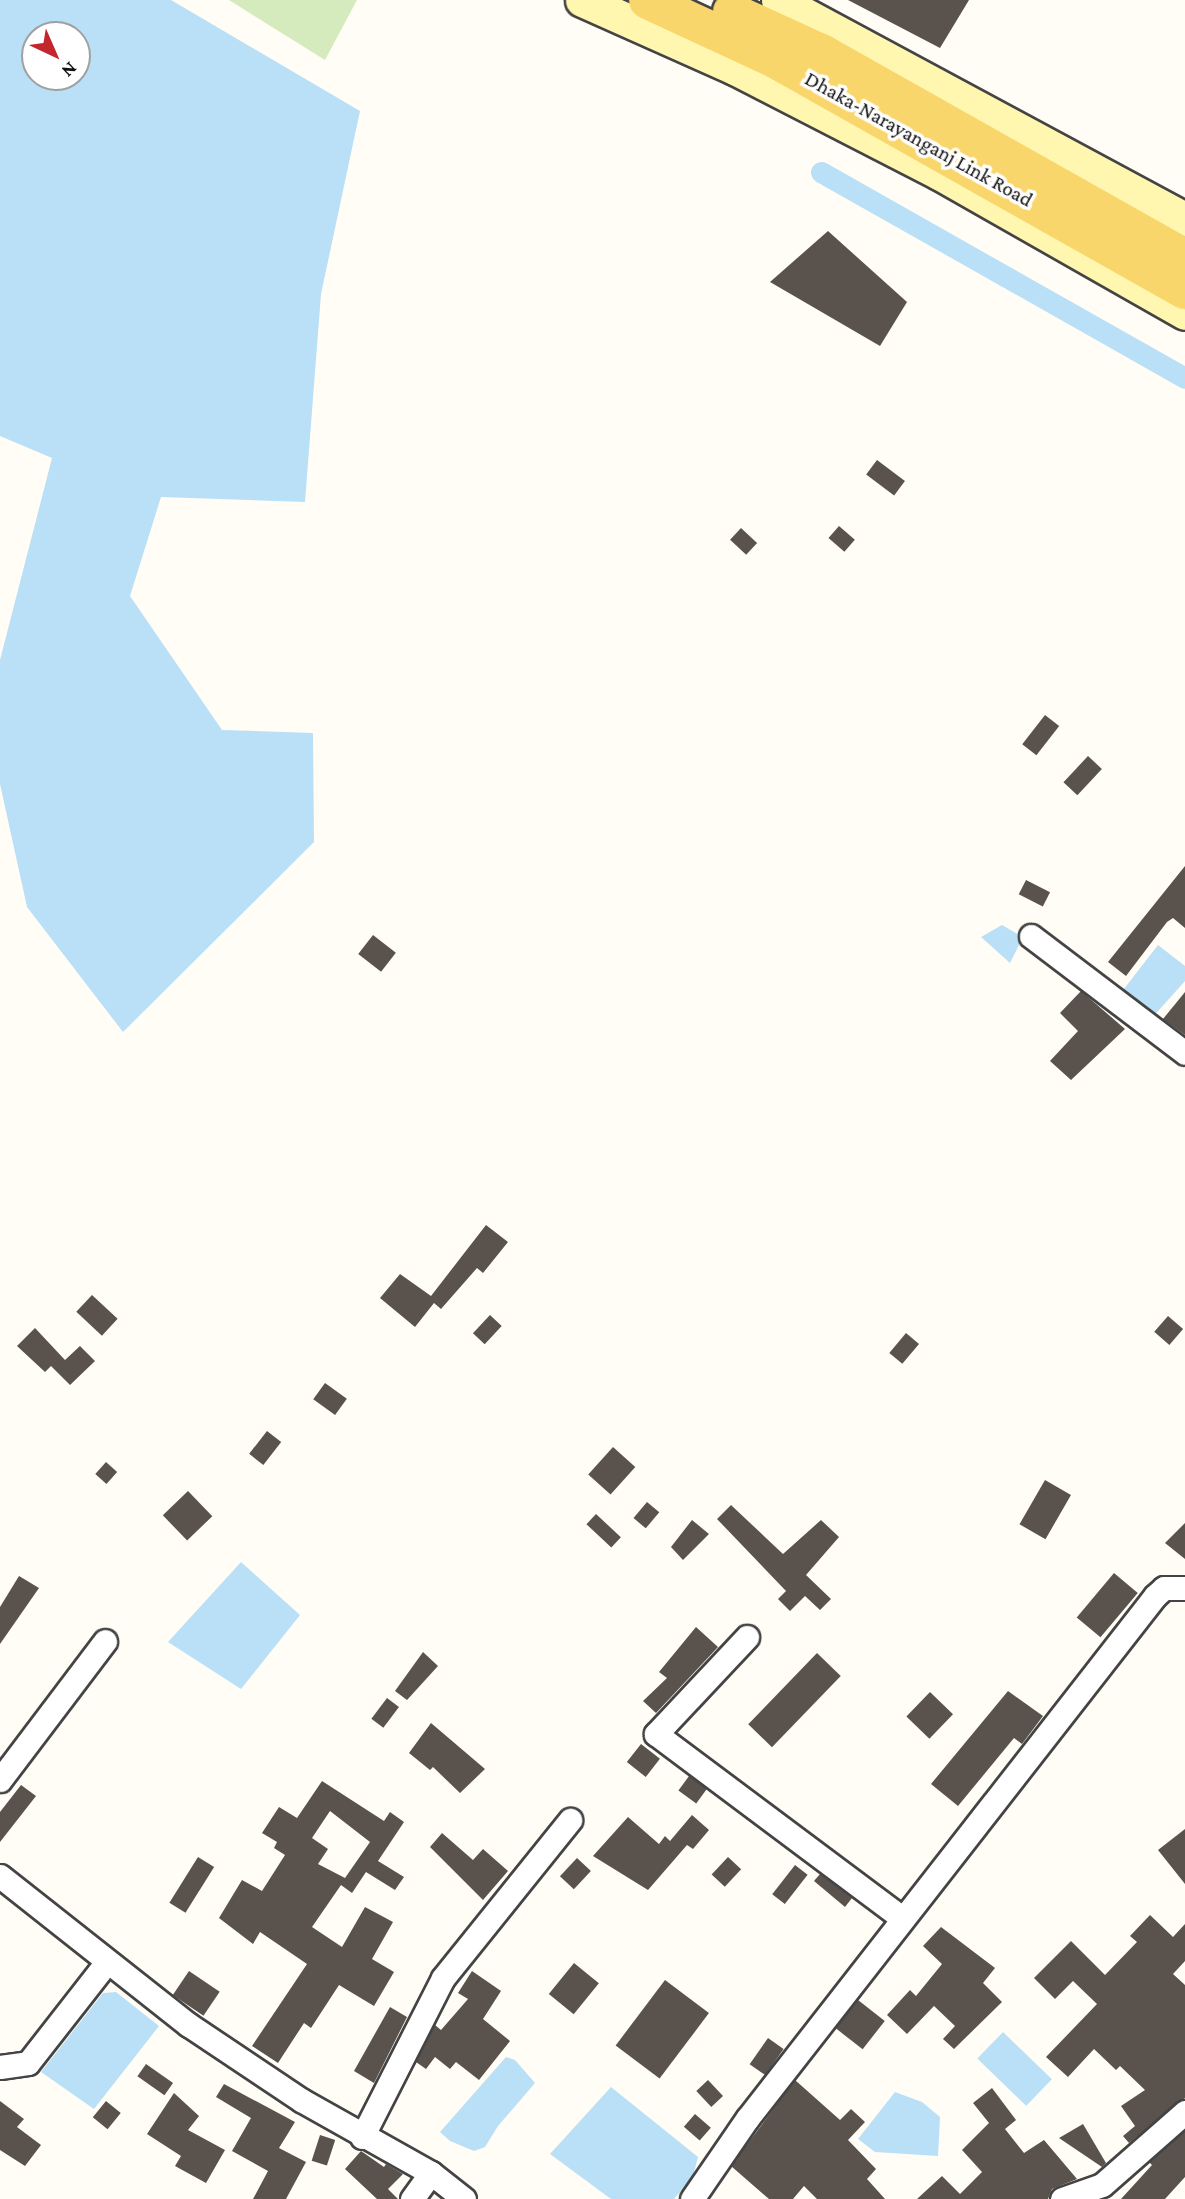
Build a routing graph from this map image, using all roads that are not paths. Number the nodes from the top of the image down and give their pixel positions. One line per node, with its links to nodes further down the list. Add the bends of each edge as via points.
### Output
1 (582, 0): 8 (street, via 735,68 939,173)
2 (647, 0): 7 (main road, Dhaka-Narayanganj Link Road, via 776,60)
3 (708, 0): 6 (main road, Dhaka-Narayanganj Link Road, via 821,52)
4 (778, 0): 5 (street)
5 (1185, 219)
6 (1185, 257)
7 (1185, 290)
8 (1185, 313)
9 (1031, 936): 10 (street)
10 (1185, 1053)
11 (1185, 1588): 17 (street, via 1164,1588 1155,1595)
12 (747, 1637): 17 (street, via 656,1734)
13 (105, 1640): 14 (street)
14 (0, 1780)
15 (570, 1820): 21 (street, via 443,1978)
16 (0, 1876): 18 (street)
17 (902, 1918): 25 (street, via 747,2119)
18 (107, 1962): 19 (street, via 28,2063); 21 (street, via 189,2025)
19 (0, 2067)
20 (1185, 2112): 26 (street, via 1102,2185)
21 (362, 2137): 22 (street)
22 (431, 2173): 23 (street); 24 (street)
23 (412, 2199)
24 (464, 2199)
25 (692, 2199)
26 (1062, 2199)

